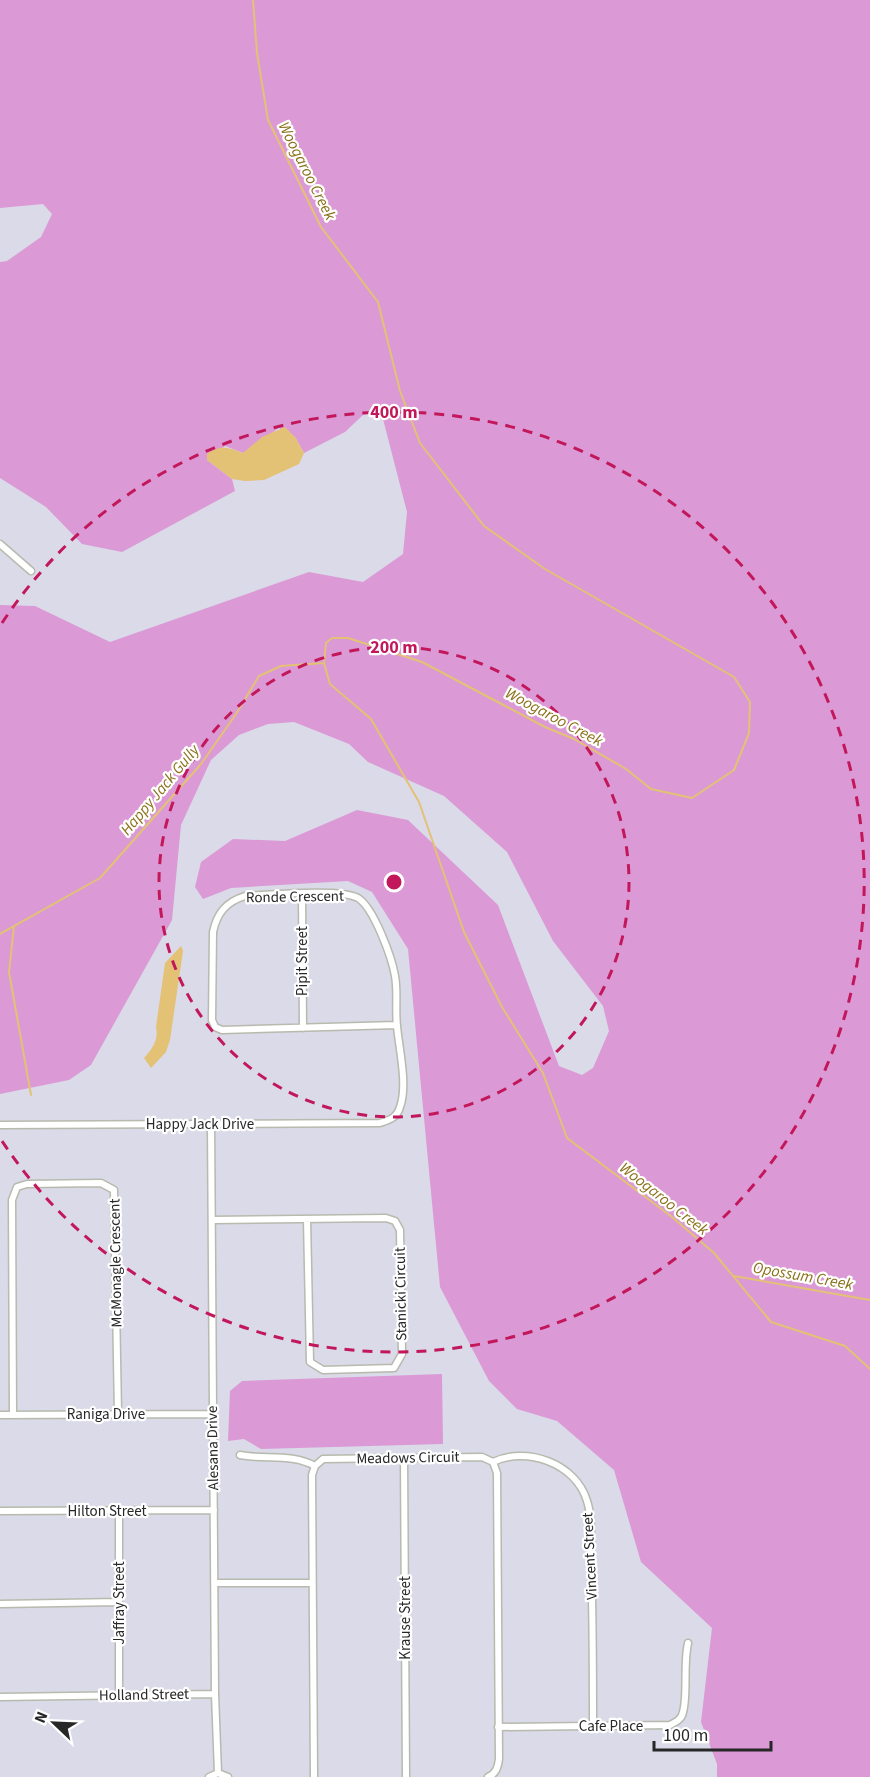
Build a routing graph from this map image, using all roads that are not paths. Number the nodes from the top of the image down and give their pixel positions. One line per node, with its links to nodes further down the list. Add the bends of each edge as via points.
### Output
1 (0, 544): 2 (street)
2 (31, 571)
3 (302, 895): 4 (street, Ronde Crescent, via 340,893 365,905 395,975); 5 (street, Pipit Street); 5 (street, Ronde Crescent, via 245,896 222,909 213,932 212,1020 222,1030)
4 (397, 1025): 5 (street, Ronde Crescent); 6 (street, Ronde Crescent, via 402,1088)
5 (303, 1028)
6 (397, 1114): 7 (street, Happy Jack Drive, via 380,1123)
7 (211, 1123): 8 (street, Happy Jack Drive); 10 (street, Alesana Drive)
8 (0, 1125)
9 (307, 1219): 9 (street, Stanicki Circuit, via 386,1218 399,1225 402,1354 394,1368 323,1370 310,1362); 10 (street, Stanicki Circuit)
10 (212, 1220): 12 (street, Alesana Drive)
11 (118, 1414): 12 (street, Raniga Drive); 14 (street, Raniga Drive); 14 (street, McMonagle Crescent, via 114,1190 101,1183 27,1184 17,1187 12,1200)
12 (213, 1414): 20 (street, Alesana Drive)
13 (0, 1415): 14 (street, Raniga Drive)
14 (13, 1415)
15 (240, 1455): 18 (street, via 298,1458)
16 (404, 1458): 17 (street, Meadows Circuit, via 482,1457); 18 (street, Meadows Circuit, via 323,1458); 36 (street, Krause Street)
17 (493, 1462): 30 (street, Vincent Street, via 503,1457 548,1460 566,1469 587,1500); 31 (street, via 497,1473)
18 (315, 1466): 23 (street)
19 (119, 1510): 20 (street, Hilton Street); 21 (street, Hilton Street); 24 (street, Jaffray Street)
20 (214, 1510): 22 (street, Alesana Drive)
21 (0, 1511)
22 (215, 1583): 23 (street); 27 (street, Alesana Drive)
23 (312, 1583): 35 (street)
24 (119, 1602): 25 (street); 28 (street, Jaffray Street)
25 (0, 1604)
26 (687, 1643): 30 (street, Cafe Place, via 683,1713 678,1722)
27 (215, 1694): 28 (street, Holland Street); 32 (street, Alesana Drive)
28 (119, 1695): 29 (street, Holland Street)
29 (0, 1697)
30 (593, 1726): 31 (street, Cafe Place)
31 (498, 1727): 37 (street, via 498,1768)
32 (218, 1773): 33 (street); 34 (street)
33 (209, 1777)
34 (228, 1777)
35 (314, 1777)
36 (406, 1777)
37 (488, 1777)

